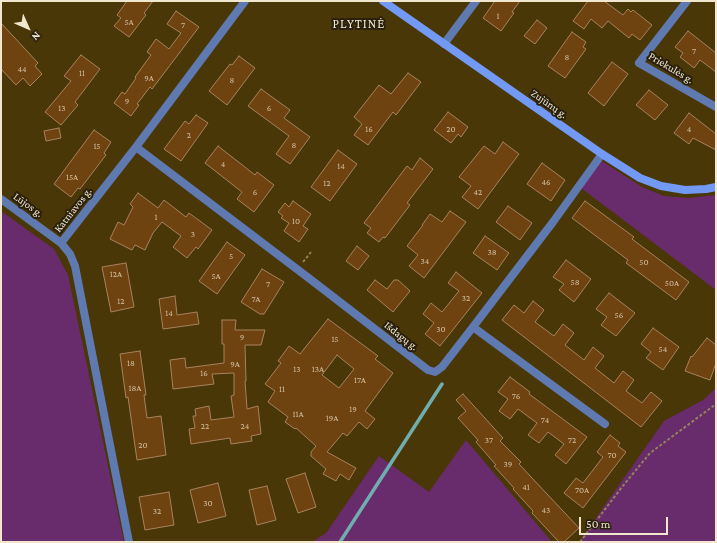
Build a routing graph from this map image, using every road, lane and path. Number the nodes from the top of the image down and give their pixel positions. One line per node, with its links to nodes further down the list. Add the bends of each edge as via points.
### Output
1 (245, 1): 7 (street, Katniavos g.)
2 (383, 1): 5 (main road, Zujūnų g.)
3 (476, 1): 5 (street)
4 (687, 1): 6 (street, Priekulės g., via 639,63)
5 (444, 44): 8 (main road, Zujūnų g.)
6 (716, 107)
7 (136, 147): 11 (street, Katniavos g.); 13 (street, Išdagų g.)
8 (602, 154): 9 (main road, Zujūnų g., via 640,178 661,186 685,190); 14 (street, Išdagų g.)
9 (716, 187)
10 (1, 199): 11 (street, Lūjos g.)
11 (61, 243): 17 (street, Katniavos g., via 75,266)
12 (311, 252): 13 (path)
13 (297, 269): 14 (street, Išdagų g., via 428,370 435,372 442,367)
14 (473, 327): 16 (street)
15 (716, 404): 18 (path, via 650,453)
16 (605, 424)
17 (129, 542)
18 (580, 542)

